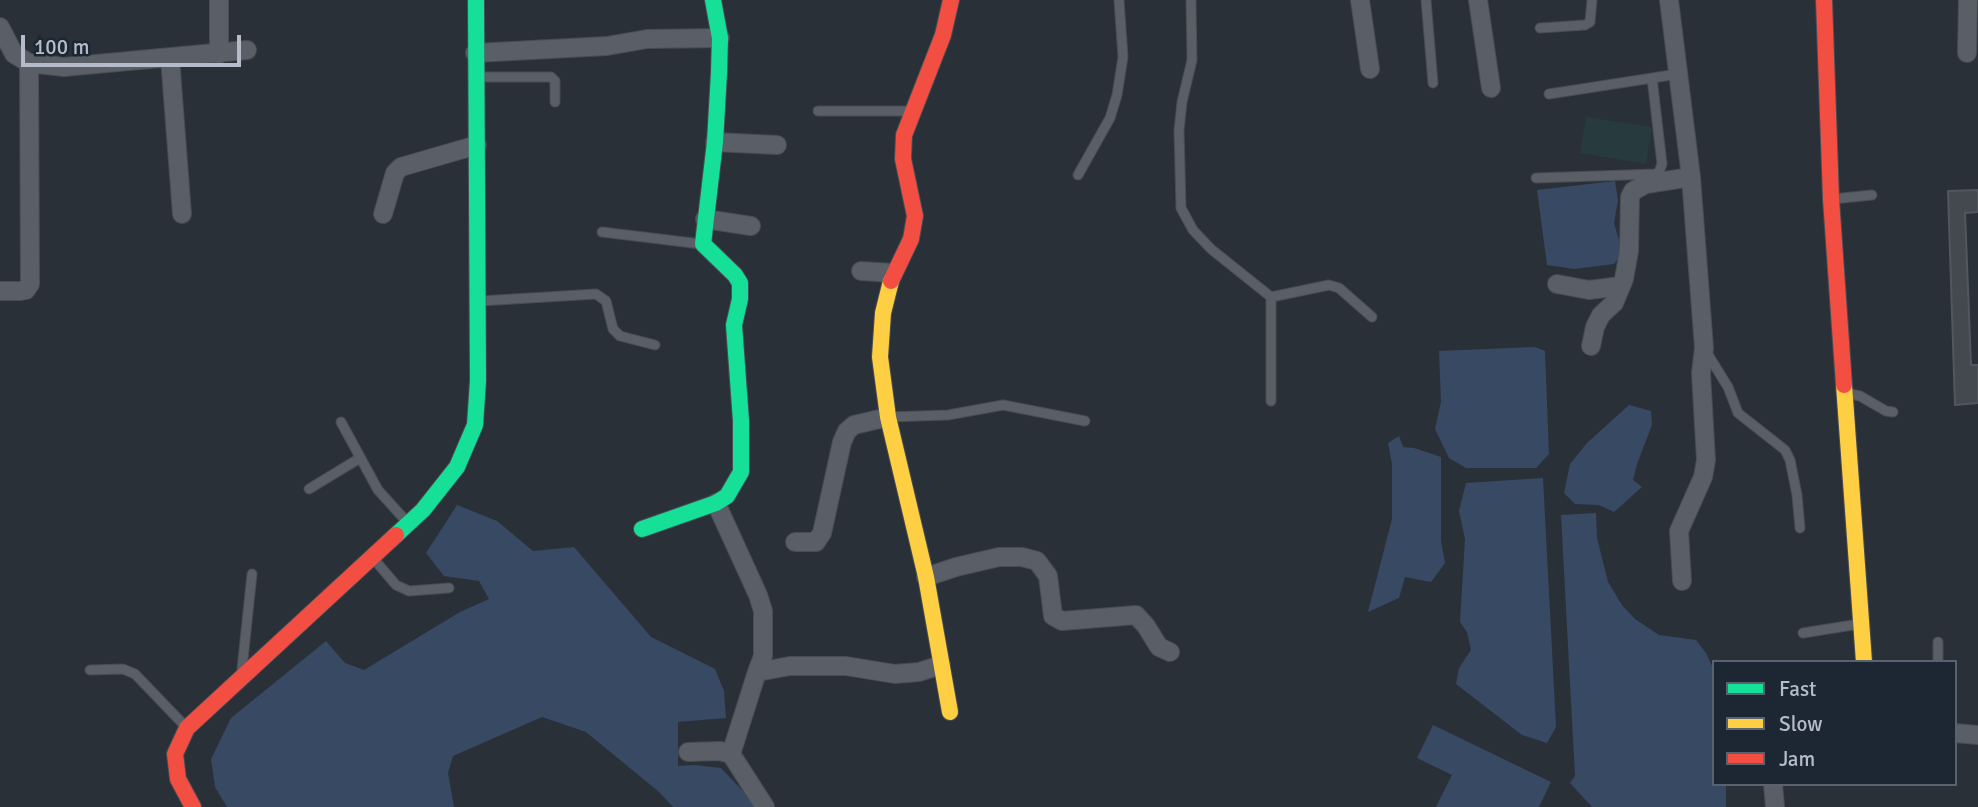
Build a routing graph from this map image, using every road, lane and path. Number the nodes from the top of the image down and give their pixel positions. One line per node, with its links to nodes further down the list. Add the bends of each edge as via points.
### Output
1 (219, 0): 20 (street)
2 (476, 0): 18 (street)
3 (713, 0): 16 (street)
4 (951, 0): 32 (street, via 940,46)
5 (1119, 0): 36 (lane, via 1123,57 1117,95 1110,118)
6 (1191, 0): 52 (lane, via 1192,60 1180,130 1181,208 1211,249)
7 (1360, 0): 23 (street)
8 (1426, 0): 27 (lane)
9 (1478, 0): 28 (street)
10 (1592, 0): 15 (lane, via 1590,22)
11 (1669, 0): 24 (street)
12 (1824, 0): 40 (street)
13 (1968, 0): 19 (street)
14 (0, 27): 22 (street)
15 (1540, 28)
16 (720, 38): 18 (street); 33 (street)
17 (247, 50): 20 (street)
18 (475, 53): 25 (street)
19 (1967, 53)
20 (219, 54): 21 (street)
21 (170, 58): 22 (street, via 64,67); 41 (street)
22 (14, 59): 51 (street, via 30,284 26,290)
23 (1370, 69)
24 (1678, 74): 26 (lane); 37 (street)
25 (475, 77): 30 (lane, via 551,77); 34 (street)
26 (1652, 78): 29 (lane); 38 (lane, via 1662,164 1659,172)
27 (1433, 83)
28 (1491, 88)
29 (1549, 94)
30 (555, 102)
31 (818, 111): 32 (lane)
32 (913, 111): 48 (street, via 904,135 903,159 915,216 911,239)
33 (715, 142): 35 (street); 43 (street)
34 (477, 145): 42 (street, via 401,167); 53 (street)
35 (778, 145)
36 (1078, 175)
37 (1691, 177): 50 (street, via 1646,184 1633,191 1629,251); 57 (street)
38 (1536, 178)
39 (1872, 195): 40 (lane)
40 (1832, 199): 58 (street)
41 (182, 214)
42 (383, 214)
43 (705, 219): 44 (street); 46 (street)
44 (751, 226)
45 (602, 232): 46 (lane)
46 (703, 244): 66 (street, via 740,283 734,325 741,471 727,496)
47 (862, 271): 48 (street)
48 (893, 273): 61 (street, via 883,313 880,357)
49 (1557, 284): 50 (street, via 1589,290)
50 (1621, 286): 56 (street, via 1614,303 1601,315)
51 (0, 291)
52 (1271, 297): 54 (lane, via 1329,285 1339,288); 59 (lane)
53 (479, 301): 55 (lane, via 596,294 607,301 613,329 621,336); 67 (street, via 475,425 457,467)
54 (1372, 317)
55 (655, 345)
56 (1591, 346)
57 (1704, 348): 68 (lane, via 1738,413 1785,450); 74 (street, via 1706,460 1679,531)
58 (1844, 393): 60 (lane); 76 (street)
59 (1270, 401)
60 (1893, 412)
61 (888, 417): 62 (lane, via 948,415 1003,405); 70 (street, via 847,430 822,533 817,542); 73 (street)
62 (1085, 421)
63 (341, 422): 64 (lane)
64 (360, 458): 65 (lane); 67 (lane, via 378,490)
65 (309, 489)
66 (716, 503): 69 (street); 84 (street, via 763,611 763,656)
67 (409, 523): 71 (street)
68 (1800, 528)
69 (642, 529)
70 (796, 542)
71 (372, 557): 75 (lane, via 396,585 409,591); 85 (street)
72 (252, 574): 85 (lane)
73 (926, 577): 79 (street, via 999,557 1037,561 1048,576 1053,616 1062,621 1136,615 1159,647); 82 (street)
74 (1682, 581)
75 (449, 588)
76 (1861, 624): 77 (lane); 80 (street)
77 (1803, 633)
78 (1938, 642): 81 (lane)
79 (1170, 652)
80 (1864, 660)
81 (1938, 660)
82 (941, 665): 84 (street, via 895,674 846,666 790,666); 86 (street)
83 (90, 670): 87 (lane, via 123,669 135,674)
84 (757, 672): 91 (street)
85 (242, 677): 87 (street)
86 (950, 712)
87 (187, 728): 93 (street, via 175,754 178,779)
88 (1957, 733): 89 (street)
89 (1978, 735)
90 (688, 752): 91 (street)
91 (731, 754): 94 (street)
92 (1773, 786): 95 (street)
93 (193, 807)
94 (765, 807)
95 (1775, 807)

